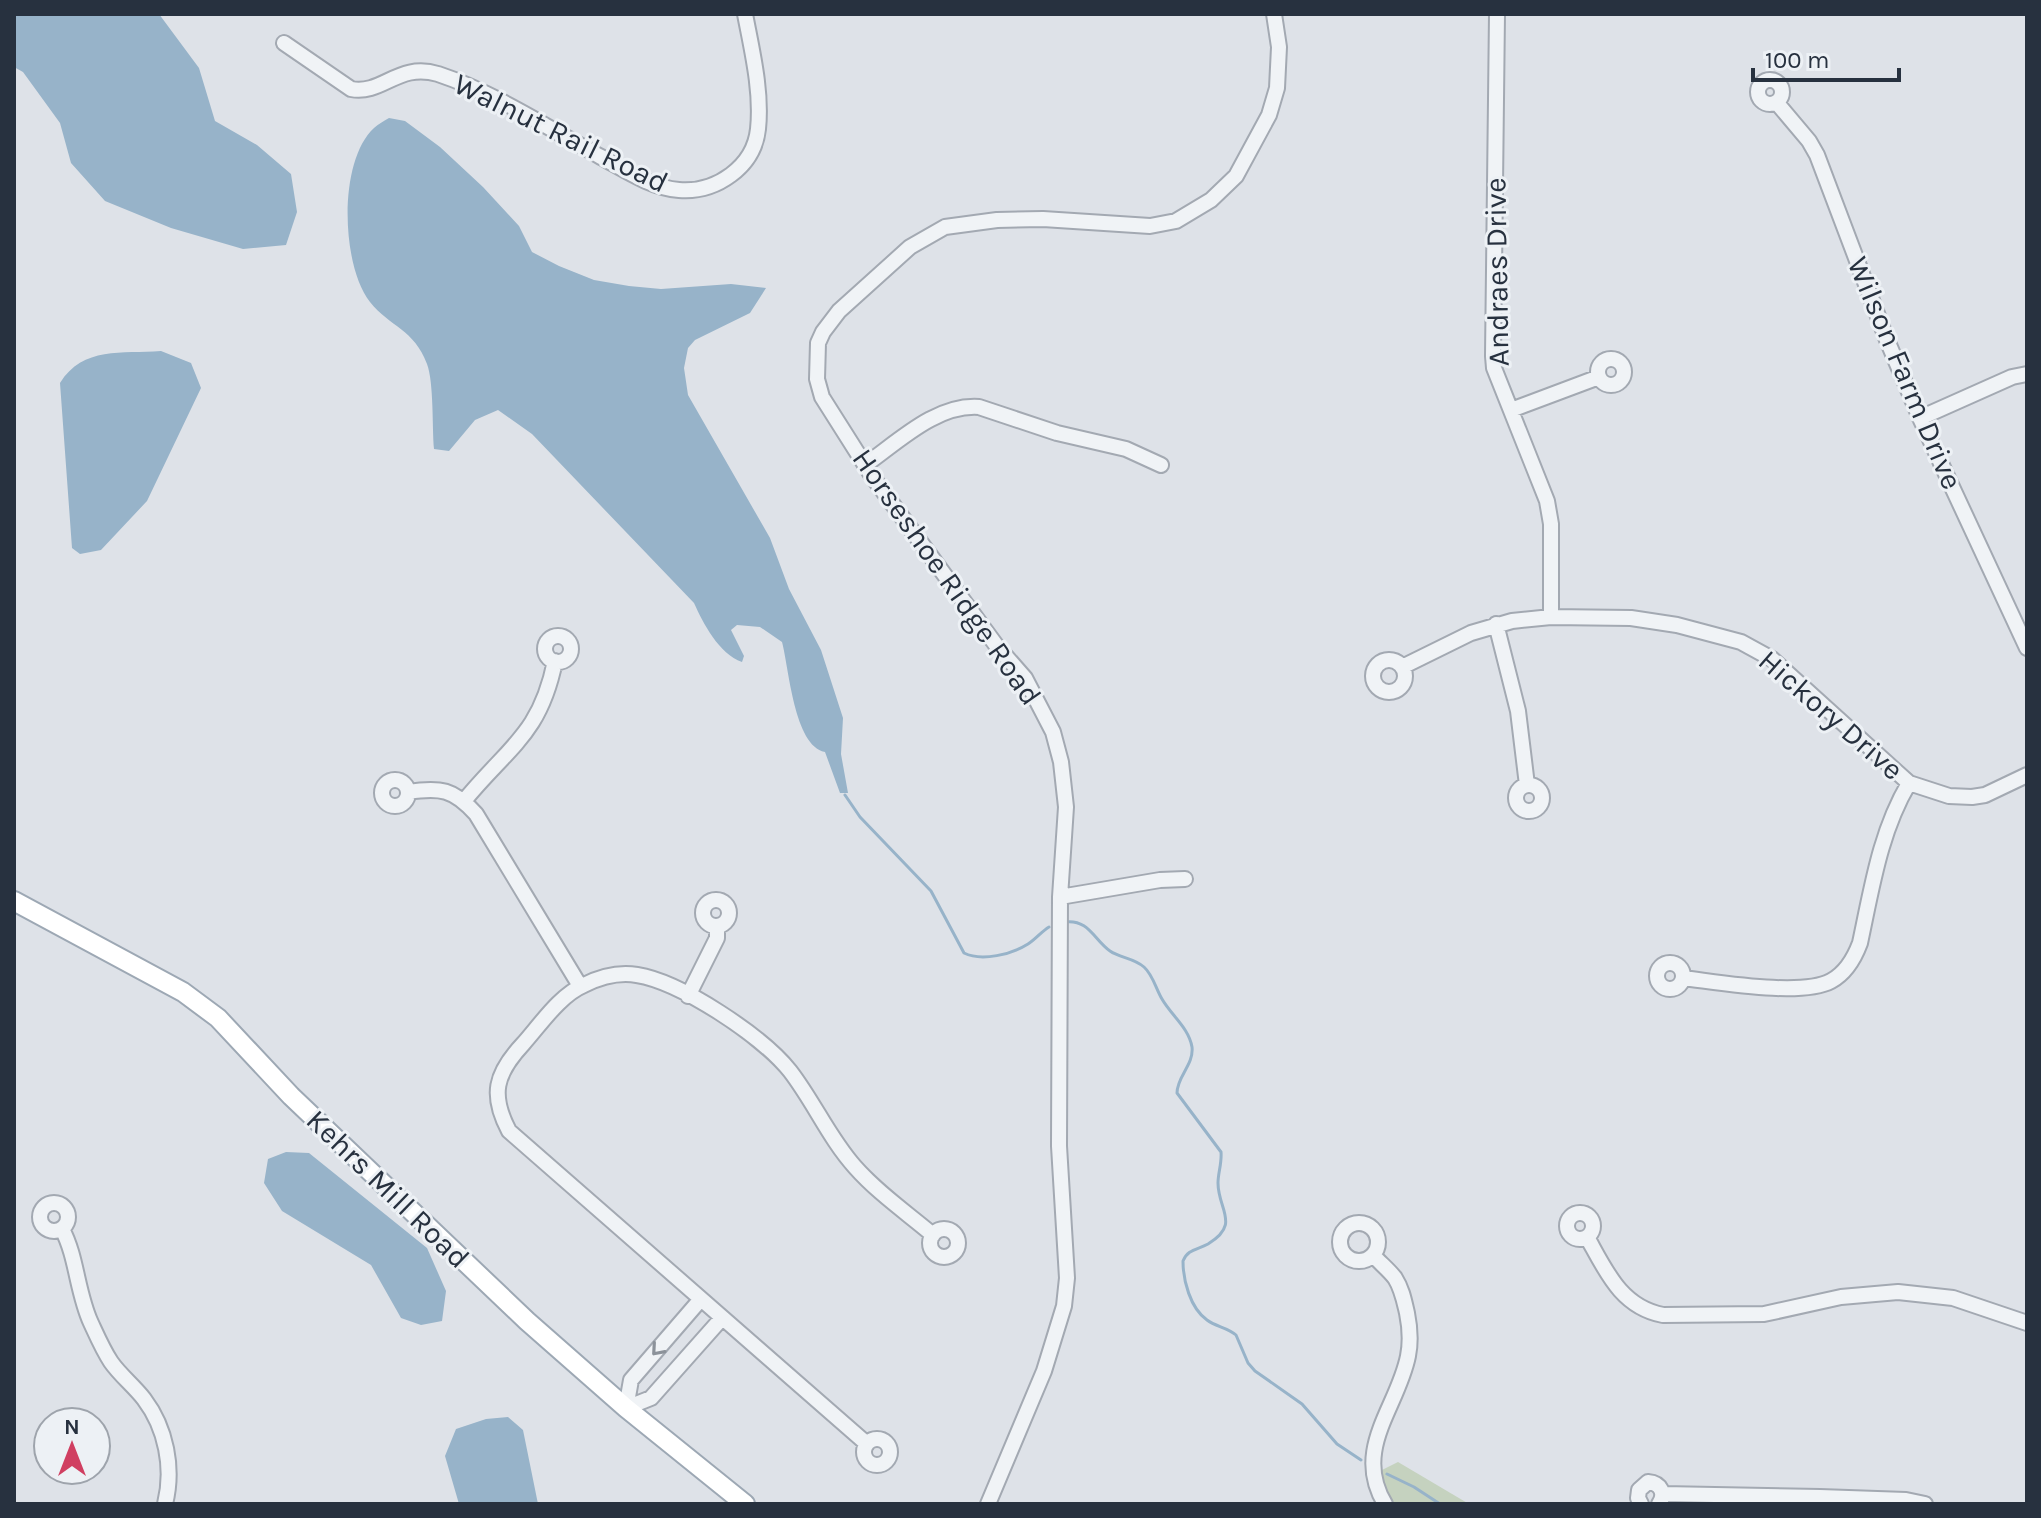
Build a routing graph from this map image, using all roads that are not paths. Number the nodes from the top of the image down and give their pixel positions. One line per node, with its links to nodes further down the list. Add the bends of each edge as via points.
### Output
1 (745, 14): 4 (street, Walnut Rail Road, via 758,99 754,147 734,172 699,190 646,181 432,72 403,72 364,91 351,89)
2 (1274, 14): 10 (street, Horseshoe Ridge Road, via 1277,88 1269,115 1236,176 1211,200 1176,221 1150,226 1043,219 945,227 910,247 839,311 818,343 817,379 822,397)
3 (1497, 14): 8 (street, Andraes Drive, via 1493,356)
4 (284, 43)
5 (1777, 103): 9 (street, Wilson Farm Drive, via 1817,155)
6 (2027, 374): 9 (street)
7 (1599, 377): 8 (street)
8 (1511, 410): 12 (street, Andraes Drive, via 1547,501)
9 (1920, 418): 14 (street, Wilson Farm Drive)
10 (865, 465): 11 (street, via 934,418 966,406 1126,449); 23 (street, Horseshoe Ridge Road, via 1025,678 1053,732 1066,807)
11 (1161, 465)
12 (1551, 617): 13 (street, Hickory Drive); 18 (street, Hickory Drive, via 1662,622 1756,649)
13 (1496, 624): 16 (street, Hickory Drive); 19 (street, via 1518,711)
14 (2027, 648)
15 (555, 661): 21 (street, via 534,723)
16 (1402, 667)
17 (2027, 775): 18 (street, Hickory Drive, via 1972,797 1949,796)
18 (1909, 783): 26 (street, via 1881,844 1860,943 1842,973 1830,982 1803,988)
19 (1527, 785)
20 (408, 792): 21 (street, via 440,789)
21 (464, 801): 27 (street)
22 (1185, 879): 23 (street)
23 (1060, 897): 42 (street, Horseshoe Ridge Road, via 1064,1306 1044,1371)
24 (14, 901): 36 (main road, Kehrs Mill Road, via 183,992 218,1018 412,1214)
25 (717, 926): 28 (street, via 717,938)
26 (1683, 978)
27 (580, 986): 28 (street, via 617,974 637,975); 33 (street, via 507,1062 499,1079 499,1112 523,1144)
28 (688, 996): 30 (street, via 769,1049 791,1072 856,1169)
29 (62, 1229): 40 (street, via 92,1325 111,1361 159,1424 168,1466)
30 (933, 1235)
31 (1587, 1237): 35 (street, via 1622,1295 1654,1313 1764,1314 1841,1297 1898,1292 1953,1298)
32 (1373, 1255): 43 (street, via 1403,1294 1410,1332 1406,1366 1382,1419 1377,1444 1376,1481)
33 (701, 1299): 34 (street); 36 (street, one-way to 36, via 631,1380)
34 (722, 1318): 36 (street, via 651,1398); 37 (street)
35 (2027, 1323)
36 (626, 1408): 41 (main road, Kehrs Mill Road)
37 (867, 1444)
38 (1661, 1499): 39 (street); 44 (street, via 1656,1484 1644,1484 1638,1494)
39 (1905, 1502): 45 (street)
40 (165, 1504)
41 (745, 1504)
42 (988, 1504)
43 (1385, 1504)
44 (1641, 1504)
45 (1925, 1504)

